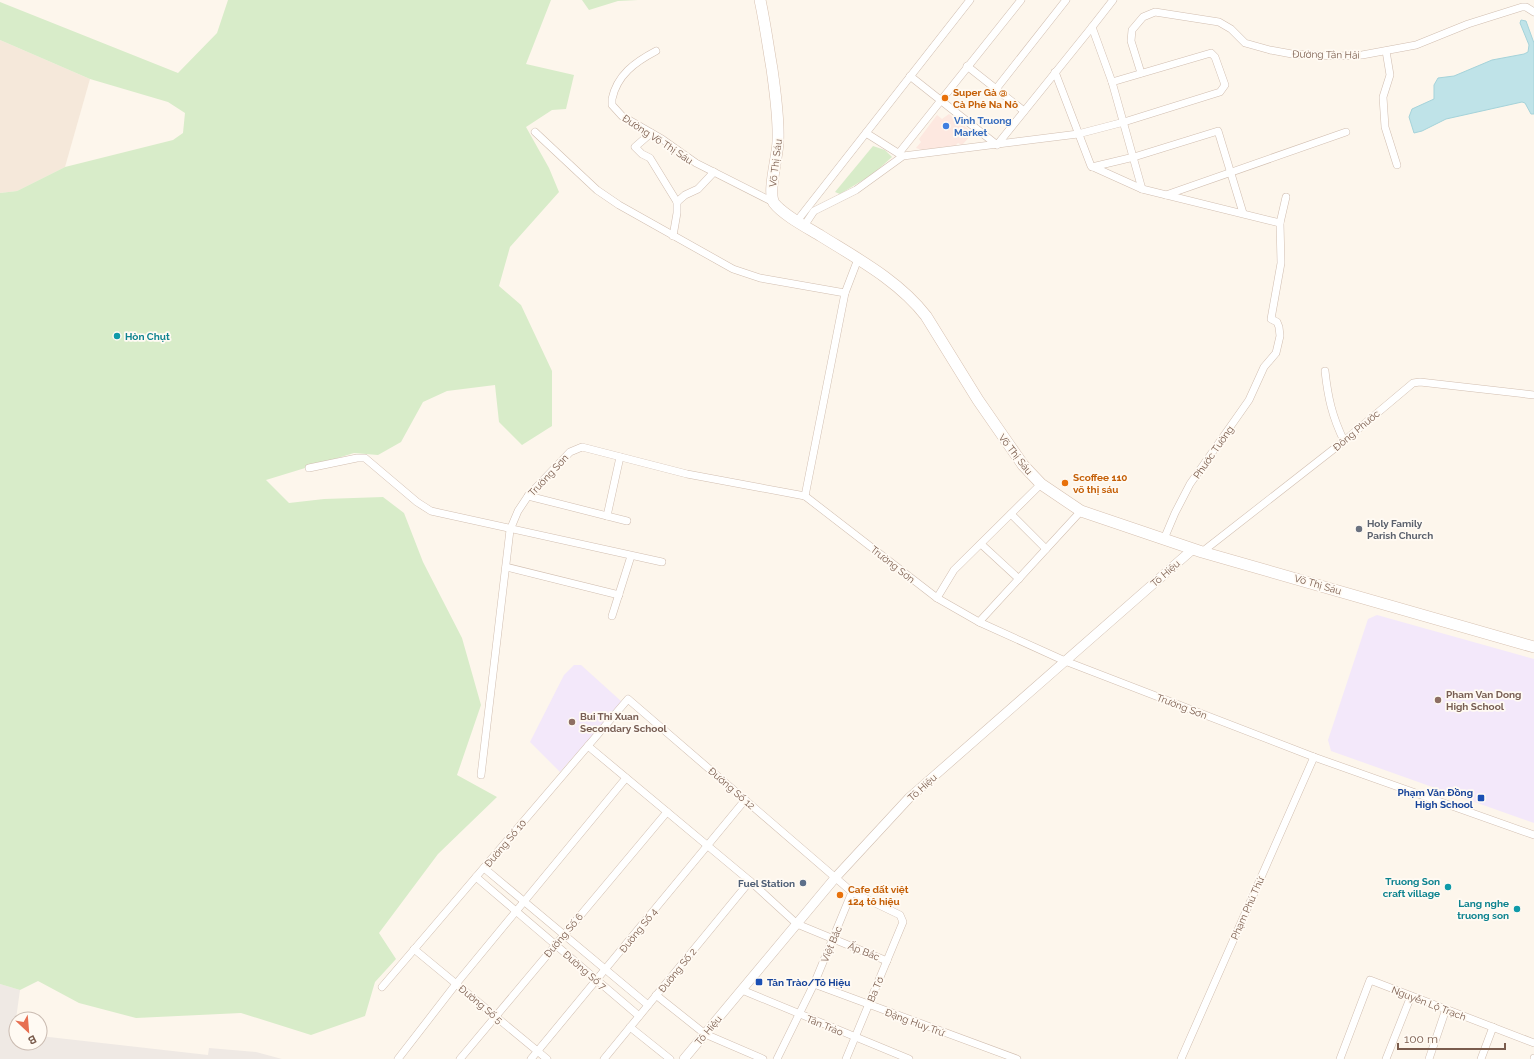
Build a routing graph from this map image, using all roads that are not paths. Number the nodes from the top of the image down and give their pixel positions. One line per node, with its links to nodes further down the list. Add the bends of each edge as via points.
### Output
1 (760, 0): 35 (main road, Võ Thị Sáu, via 778,122 776,163 771,186)
2 (970, 0): 13 (street)
3 (1021, 0): 10 (street)
4 (1066, 0): 15 (street)
5 (1113, 0): 7 (street)
6 (1534, 12): 9 (street, Đường Tân Hải, via 1524,6 1468,24 1416,45)
7 (1092, 27): 11 (street); 14 (street)
8 (656, 51): 22 (street, Đường Võ Thị Sáu, via 627,69 613,93 612,100 612,105 622,116)
9 (1386, 51): 12 (street, Đường Tân Hải, via 1331,56 1292,54 1245,43 1231,29 1219,22 1155,12 1143,17 1132,30 1131,41); 27 (street, via 1390,75 1383,97 1385,126)
10 (967, 66): 15 (street); 16 (street)
11 (1055, 72): 17 (street); 23 (street)
12 (1141, 73): 14 (street); 18 (street, via 1211,53 1215,56 1224,88 1220,92)
13 (910, 76): 16 (street); 20 (street)
14 (1112, 82): 18 (street)
15 (996, 89): 17 (street)
16 (940, 100): 24 (street); 25 (street)
17 (1024, 111): 24 (street)
18 (1124, 122): 23 (street); 26 (street)
19 (535, 132): 39 (street, via 597,190)
20 (866, 132): 25 (street); 37 (street)
21 (1346, 132): 29 (street)
22 (651, 133): 30 (street, Đường Võ Thị Sáu); 34 (street, via 635,147 650,158)
23 (1078, 134): 24 (street); 28 (street, via 1088,163)
24 (997, 145): 25 (street)
25 (901, 154): 37 (street, via 861,187 814,211)
26 (1134, 157): 28 (street); 29 (street, via 1218,131); 31 (street)
27 (1397, 165)
28 (1092, 167): 31 (street)
29 (1232, 171): 32 (street); 36 (street)
30 (714, 172): 34 (street, via 698,189); 35 (street, Đường Võ Thị Sáu)
31 (1142, 189): 32 (street)
32 (1166, 195): 36 (street)
33 (1286, 197): 38 (street)
34 (677, 202): 39 (street)
35 (773, 202): 37 (main road, Võ Thị Sáu)
36 (1243, 213): 38 (street)
37 (800, 223): 40 (main road, Võ Thị Sáu)
38 (1280, 223): 55 (street, Phước Tường, via 1281,263 1271,319 1277,322 1280,336 1276,353 1264,367 1249,400 1190,484)
39 (672, 236): 41 (street, via 745,273)
40 (858, 259): 41 (street); 47 (main road, Võ Thị Sáu, via 916,302 1006,442 1022,465)
41 (845, 294): 49 (street)
42 (1325, 371): 44 (street, via 1328,401)
43 (1534, 395): 44 (street, Đông Phước, via 1413,383)
44 (1344, 441): 58 (street, Đông Phước)
45 (620, 457): 48 (street, Trường Sơn, via 582,447 573,450); 49 (street, Trường Sơn, via 706,478); 52 (street)
46 (309, 468): 54 (street, via 365,458 424,507)
47 (1041, 484): 50 (main road, Võ Thị Sáu); 51 (street)
48 (528, 496): 52 (street); 54 (street, Trường Sơn)
49 (805, 496): 64 (street, Trường Sơn)
50 (1081, 510): 55 (main road, Võ Thị Sáu); 57 (street)
51 (1011, 514): 56 (street); 57 (street)
52 (608, 516): 53 (street)
53 (627, 521)
54 (510, 530): 59 (street); 61 (street, Trường Sơn)
55 (1164, 539): 58 (main road, Võ Thị Sáu)
56 (981, 544): 62 (street); 64 (street, via 954,570)
57 (1046, 549): 62 (street)
58 (1198, 550): 67 (main road, Võ Thị Sáu); 68 (street, Tô Hiệu)
59 (631, 556): 60 (street); 63 (street)
60 (662, 562)
61 (506, 567): 63 (street); 72 (street, Trường Sơn)
62 (1019, 579): 66 (street)
63 (619, 595): 65 (street)
64 (938, 598): 66 (street, Trường Sơn)
65 (612, 616)
66 (979, 622): 68 (street, Trường Sơn)
67 (1534, 647)
68 (1065, 662): 71 (street, Trường Sơn); 80 (street, Tô Hiệu, via 909,798)
69 (628, 699): 70 (street, Đường Số 10); 74 (street, Đường Số 12)
70 (588, 746): 73 (street, Ấp Bắc); 78 (street, Đường Số 10)
71 (1314, 757): 76 (street, Trường Sơn); 124 (street, Phạm Phú Thứ)
72 (481, 775)
73 (626, 778): 75 (street, Ấp Bắc); 83 (street)
74 (745, 800): 77 (street, Đường Số 4); 80 (street, Đường Số 12)
75 (667, 812): 77 (street, Ấp Bắc); 87 (street, Đường Số 6)
76 (1534, 835)
77 (707, 846): 81 (street, Ấp Bắc); 92 (street, Đường Số 4)
78 (484, 868): 79 (street, Đường Số 10); 83 (street, Đường Số 7)
79 (476, 877): 84 (street, Đường Số 7); 90 (street, Đường Số 10)
80 (835, 878): 82 (street, Đường Số 12); 86 (street, Tô Hiệu)
81 (750, 881): 86 (street, Ấp Bắc); 98 (street, Đường Số 2)
82 (852, 892): 85 (street, Đường Số 12); 88 (street, Việt Bắc)
83 (524, 901): 84 (street); 87 (street, Đường Số 7)
84 (516, 911): 89 (street, Đường Số 7); 94 (street)
85 (903, 918): 91 (street, Ba Tơ)
86 (797, 924): 88 (street, Ấp Bắc); 97 (street, Tô Hiệu)
87 (564, 934): 89 (street, Đường Số 6); 92 (street, Đường Số 7)
88 (833, 939): 91 (street, Ấp Bắc); 95 (street, Việt Bắc)
89 (555, 945): 93 (street, Đường Số 7); 104 (street, Đường Số 6)
90 (414, 949): 94 (street, Đường Số 5); 96 (street, Đường Số 10)
91 (887, 961): 101 (street, Ba Tơ)
92 (606, 969): 93 (street, Đường Số 4); 100 (street, Đường Số 7)
93 (597, 980): 105 (street, Đường Số 7); 111 (street, Đường Số 4)
94 (456, 984): 104 (street, Đường Số 5); 112 (street)
95 (814, 984): 101 (street, Đặng Huy Trứ); 103 (street, Việt Bắc)
96 (382, 987)
97 (742, 990): 103 (street, Tân Trào); 108 (street, Tô Hiệu)
98 (656, 995): 100 (street, Đường Số 2); 108 (street)
99 (1411, 996): 102 (street, Nguyễn Lộ Trạch); 125 (street, Nguyễn Lộ Trạch, via 1370,980); 126 (street)
100 (648, 1005): 105 (street, Đường Số 2)
101 (868, 1005): 109 (street, Ba Tơ); 123 (street, Đặng Huy Trứ)
102 (1446, 1009): 107 (street, Nguyễn Lộ Trạch); 127 (street)
103 (799, 1014): 109 (street, Tân Trào); 120 (street, Việt Bắc)
104 (496, 1016): 111 (street, Đường Số 5); 113 (street, Đường Số 6)
105 (639, 1016): 106 (street, Đường Số 2)
106 (630, 1027): 116 (street, Đường Số 2); 117 (street)
107 (1493, 1027): 110 (street, Nguyễn Lộ Trạch); 128 (street)
108 (705, 1034): 118 (street, Tô Hiệu); 119 (street)
109 (855, 1037): 121 (street, Ba Tơ); 122 (street, Tân Trào)
110 (1534, 1043)
111 (538, 1051): 114 (street, Đường Số 4); 115 (street, Đường Số 5)
112 (398, 1059)
113 (460, 1059)
114 (531, 1059)
115 (547, 1059)
116 (604, 1059)
117 (670, 1059)
118 (684, 1059)
119 (763, 1059)
120 (777, 1059)
121 (846, 1059)
122 (909, 1059)
123 (1017, 1059)
124 (1181, 1059)
125 (1340, 1059)
126 (1386, 1059)
127 (1429, 1059)
128 (1481, 1059)

